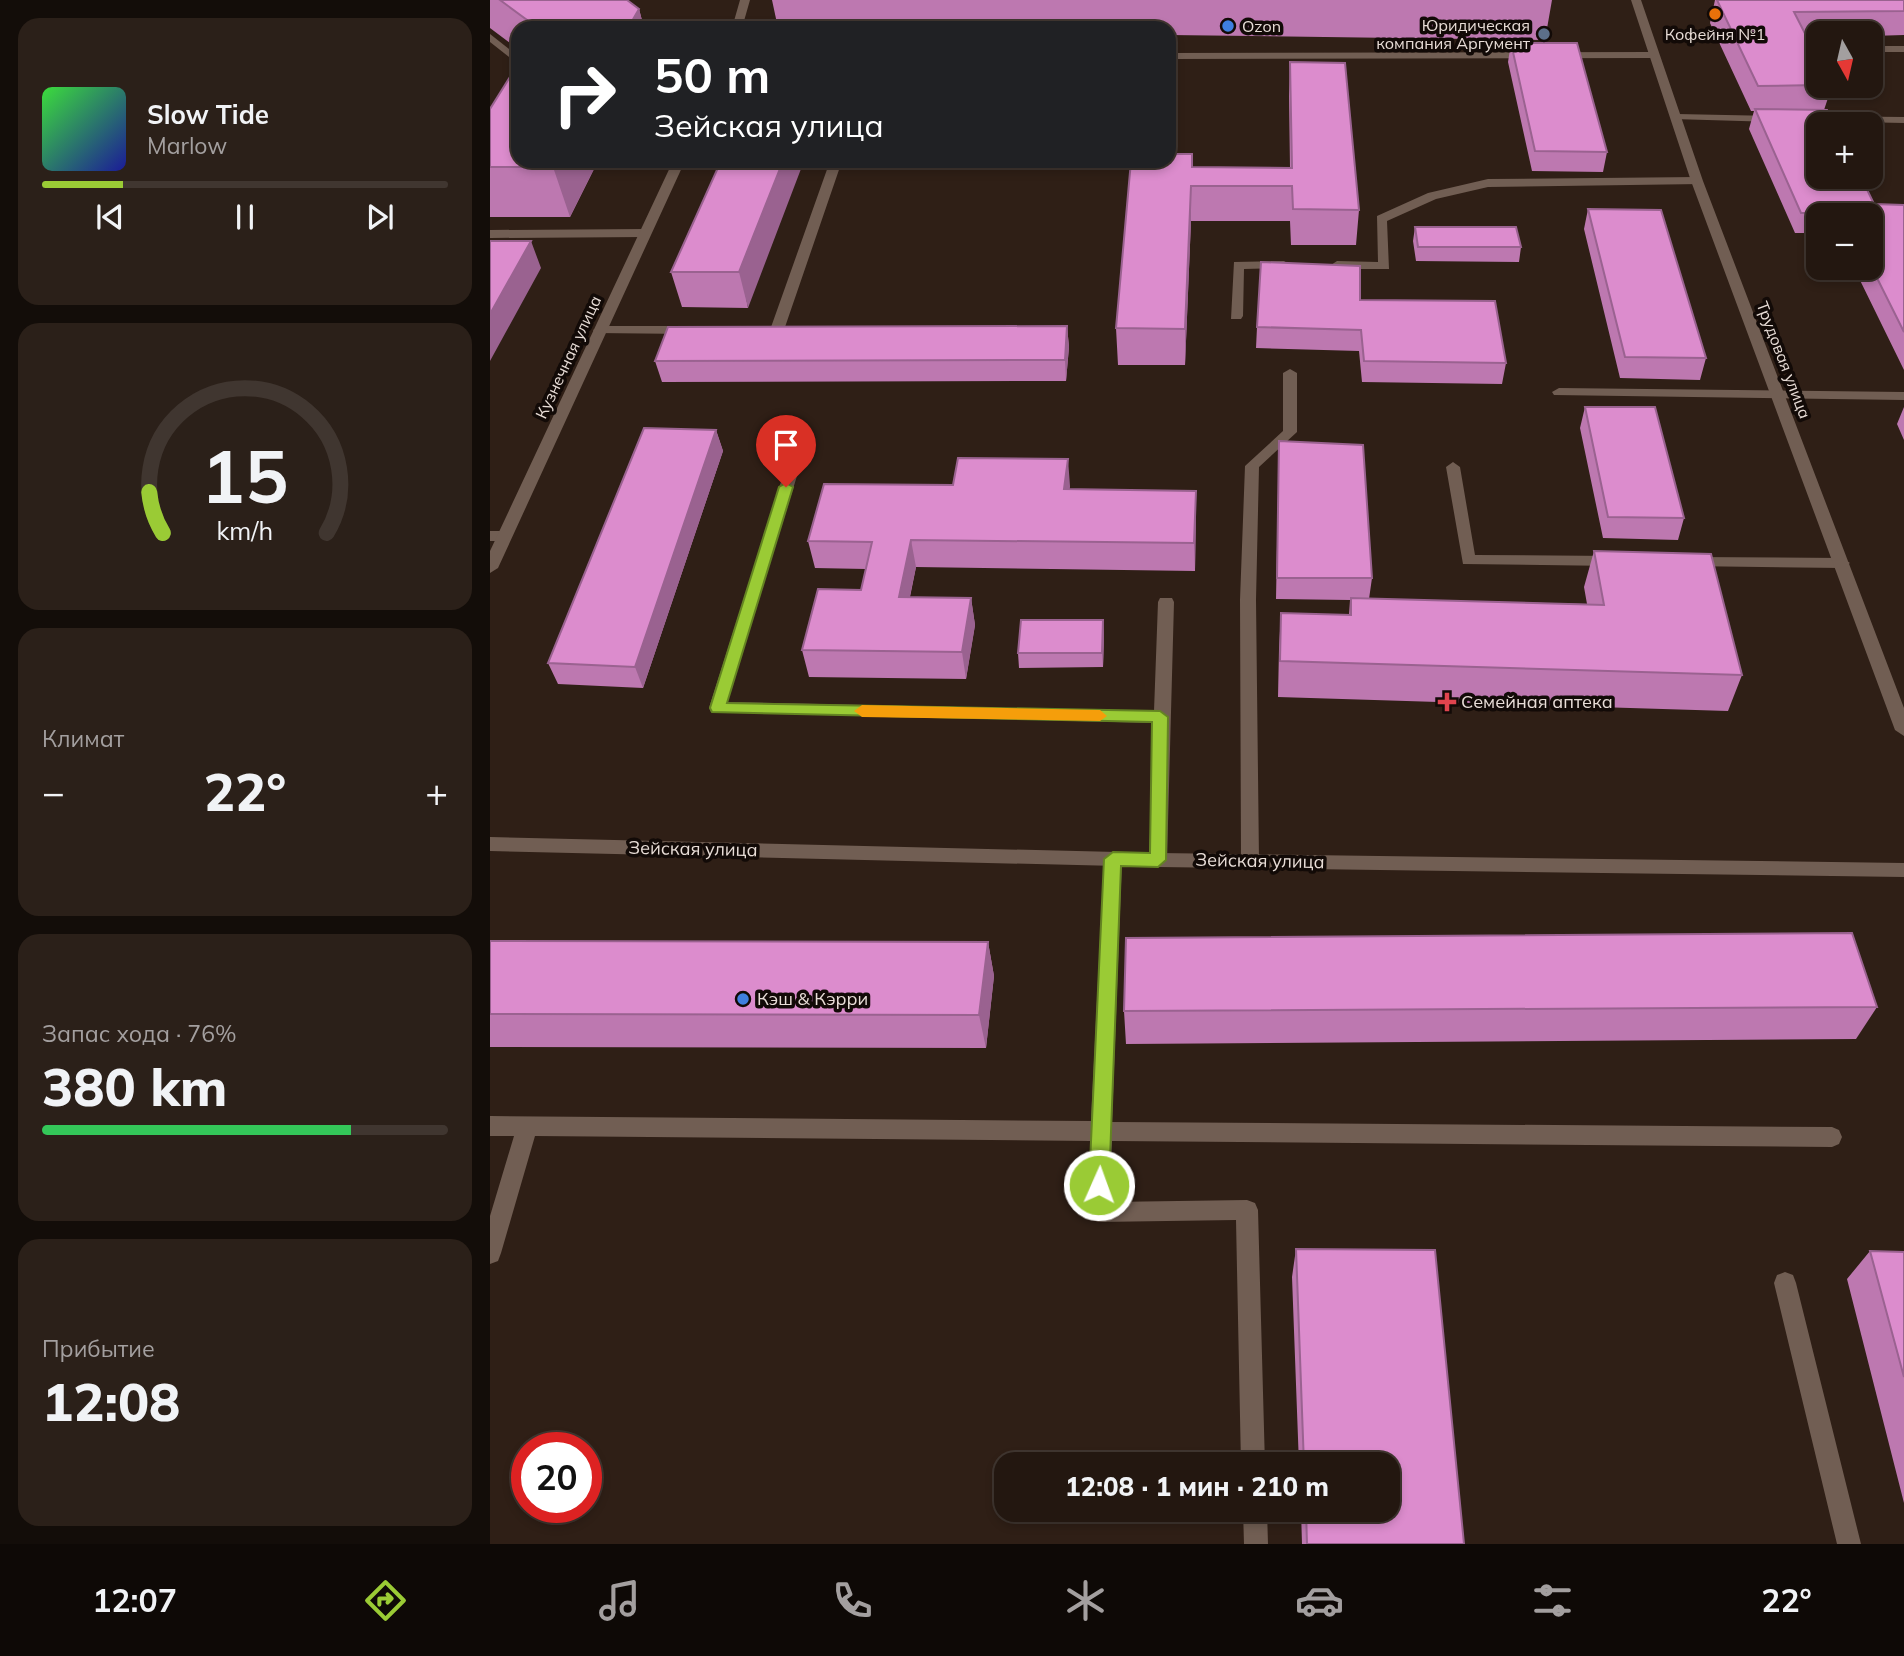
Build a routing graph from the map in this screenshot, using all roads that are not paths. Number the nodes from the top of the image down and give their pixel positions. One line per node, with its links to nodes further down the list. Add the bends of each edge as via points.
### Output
1 (745, 0): 3 (street)
2 (1636, 0): 8 (street, Трудовая улица)
3 (739, 21)
4 (490, 37): 7 (street)
5 (1883, 49): 6 (street)
6 (1904, 49)
7 (511, 55)
8 (1654, 55): 9 (street); 10 (street, Трудовая улица)
9 (1176, 56)
10 (1677, 117): 11 (street); 16 (street, Трудовая улица)
11 (1784, 119)
12 (1797, 119): 13 (street)
13 (1904, 120)
14 (676, 168): 17 (street, Кузнечная улица)
15 (834, 168): 24 (street)
16 (1697, 181): 20 (street, via 1488,183 1432,196 1381,219 1385,265); 27 (street, Трудовая улица)
17 (645, 233): 18 (street); 22 (street, Кузнечная улица)
18 (490, 234)
19 (1292, 265): 21 (street, via 1238,265)
20 (1318, 265)
21 (1236, 316)
22 (600, 330): 23 (street); 31 (street, Кузнечная улица)
23 (709, 330)
24 (777, 330)
25 (1290, 373): 42 (street, via 1290,432 1252,466)
26 (1559, 391): 27 (street)
27 (1779, 394): 28 (street); 34 (street, Трудовая улица)
28 (1904, 396)
29 (793, 463): 37 (street, via 717,708)
30 (1453, 467): 32 (street, via 1468,560)
31 (497, 536): 35 (street, Кузнечная улица)
32 (1634, 561)
33 (1676, 562): 34 (street)
34 (1842, 564): 38 (street, Трудовая улица)
35 (490, 568)
36 (1166, 602): 37 (street)
37 (1160, 717): 41 (street)
38 (1904, 730)
39 (490, 844): 40 (street, Зейская улица)
40 (1113, 859): 41 (street, Зейская улица); 46 (street)
41 (1158, 860): 42 (street, Зейская улица)
42 (1250, 861): 43 (street, Зейская улица)
43 (1904, 870)
44 (490, 1126): 45 (street)
45 (527, 1127): 46 (street); 48 (street)
46 (1101, 1131): 47 (street); 50 (street, via 1098,1212 1247,1210)
47 (1832, 1137)
48 (490, 1254)
49 (1785, 1283): 53 (street)
50 (1253, 1452)
51 (1255, 1522): 52 (street)
52 (1255, 1544)
53 (1849, 1544)

